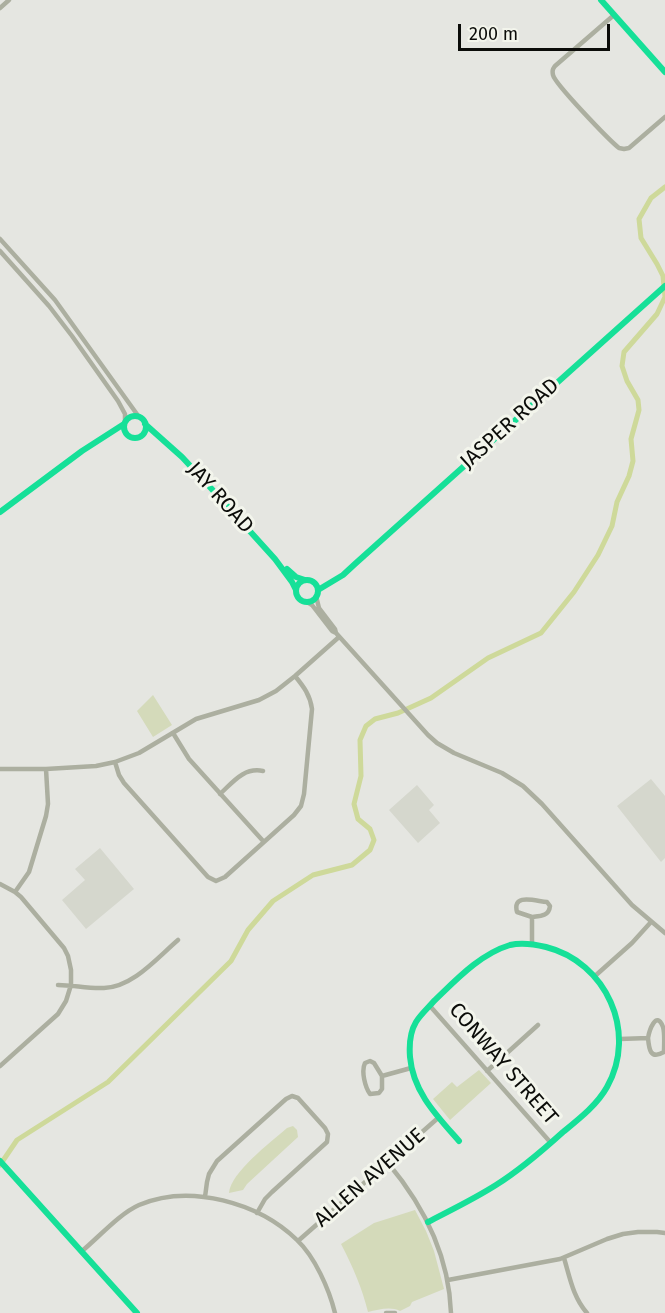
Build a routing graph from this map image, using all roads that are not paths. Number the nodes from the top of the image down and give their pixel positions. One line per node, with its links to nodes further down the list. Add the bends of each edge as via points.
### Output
1 (9, 0): 3 (street)
2 (601, 0): 4 (street)
3 (0, 8)
4 (614, 15): 5 (street); 6 (street, via 555,66 553,77 619,148 629,148)
5 (665, 72)
6 (665, 117)
7 (0, 239): 9 (street)
8 (0, 251): 10 (street)
9 (17, 258): 10 (street); 12 (street, via 67,317)
10 (12, 264): 13 (street, via 72,336 118,401)
11 (663, 288): 21 (street, JASPER ROAD)
12 (139, 417): 13 (street, via 130,417); 14 (street)
13 (125, 423): 15 (street); 18 (street)
14 (145, 424): 16 (street); 17 (street, JAY ROAD)
15 (128, 435): 16 (street); 18 (street, via 115,435)
16 (139, 437): 17 (street)
17 (161, 440): 20 (street, JAY ROAD, via 200,475)
18 (94, 444): 19 (street)
19 (0, 512)
20 (275, 559): 22 (street, JAY ROAD, via 296,577); 23 (street, JAY ROAD)
21 (356, 563): 22 (street, JASPER ROAD, via 325,581); 24 (street, JASPER ROAD)
22 (308, 580): 23 (street); 24 (street, via 316,585)
23 (296, 590): 25 (street, via 299,598)
24 (317, 593): 25 (street); 26 (street, via 320,608)
25 (307, 602): 26 (street)
26 (337, 635): 27 (street); 38 (street, via 428,735 447,749 528,789)
27 (295, 676): 28 (street, via 259,700 196,719); 34 (street, via 305,688 312,709 304,794 301,806)
28 (173, 733): 29 (street); 33 (street, via 189,759)
29 (115, 762): 31 (street); 34 (street, via 124,783 208,877 216,881 225,877)
30 (0, 769): 31 (street)
31 (46, 769): 36 (street, via 46,816 29,872)
32 (263, 771): 33 (street, via 248,770)
33 (220, 794): 34 (street)
34 (264, 842)
35 (0, 884): 36 (street)
36 (15, 892): 44 (street, via 64,948)
37 (532, 917): 37 (street, via 546,914 550,906 547,902 518,902 518,912); 41 (street)
38 (651, 922): 39 (street); 42 (street)
39 (665, 933)
40 (178, 940): 44 (street, via 121,985)
41 (532, 944): 42 (street, ALLEN AVENUE, via 561,951 580,961); 45 (street, ALLEN AVENUE, via 512,945 481,959)
42 (595, 976): 48 (street, via 614,1006)
43 (57, 985): 44 (street)
44 (71, 985): 49 (street, via 57,1014)
45 (430, 1006): 50 (street, ALLEN AVENUE, via 412,1028); 51 (street, CONWAY STREET)
46 (538, 1025): 51 (street)
47 (648, 1038): 47 (street, via 652,1053 664,1052 661,1023 650,1026); 48 (street)
48 (620, 1039): 55 (street, via 615,1069 606,1088 596,1103)
49 (0, 1066)
50 (411, 1068): 52 (street); 53 (street, ALLEN AVENUE, via 420,1093)
51 (487, 1071): 55 (street, CONWAY STREET)
52 (381, 1076): 52 (street, via 382,1089 370,1094 364,1063 374,1063)
53 (438, 1118): 54 (street); 57 (street, ALLEN AVENUE)
54 (459, 1141)
55 (551, 1143): 60 (street, via 486,1191)
56 (0, 1161): 63 (street)
57 (388, 1163): 60 (street); 62 (street, ALLEN AVENUE)
58 (205, 1197): 59 (street); 59 (street, via 209,1174 218,1161 292,1096 325,1128 327,1142 265,1199); 63 (street, via 158,1199 138,1206)
59 (257, 1213): 62 (street)
60 (428, 1222): 65 (street)
61 (665, 1233): 64 (street, via 623,1234)
62 (298, 1240): 67 (street, via 325,1283)
63 (82, 1251): 66 (street)
64 (564, 1258): 65 (street); 71 (street, via 575,1296)
65 (448, 1280): 70 (street)
66 (137, 1313)
67 (335, 1313)
68 (387, 1313): 69 (street)
69 (395, 1313)
70 (451, 1313)
71 (587, 1313)

